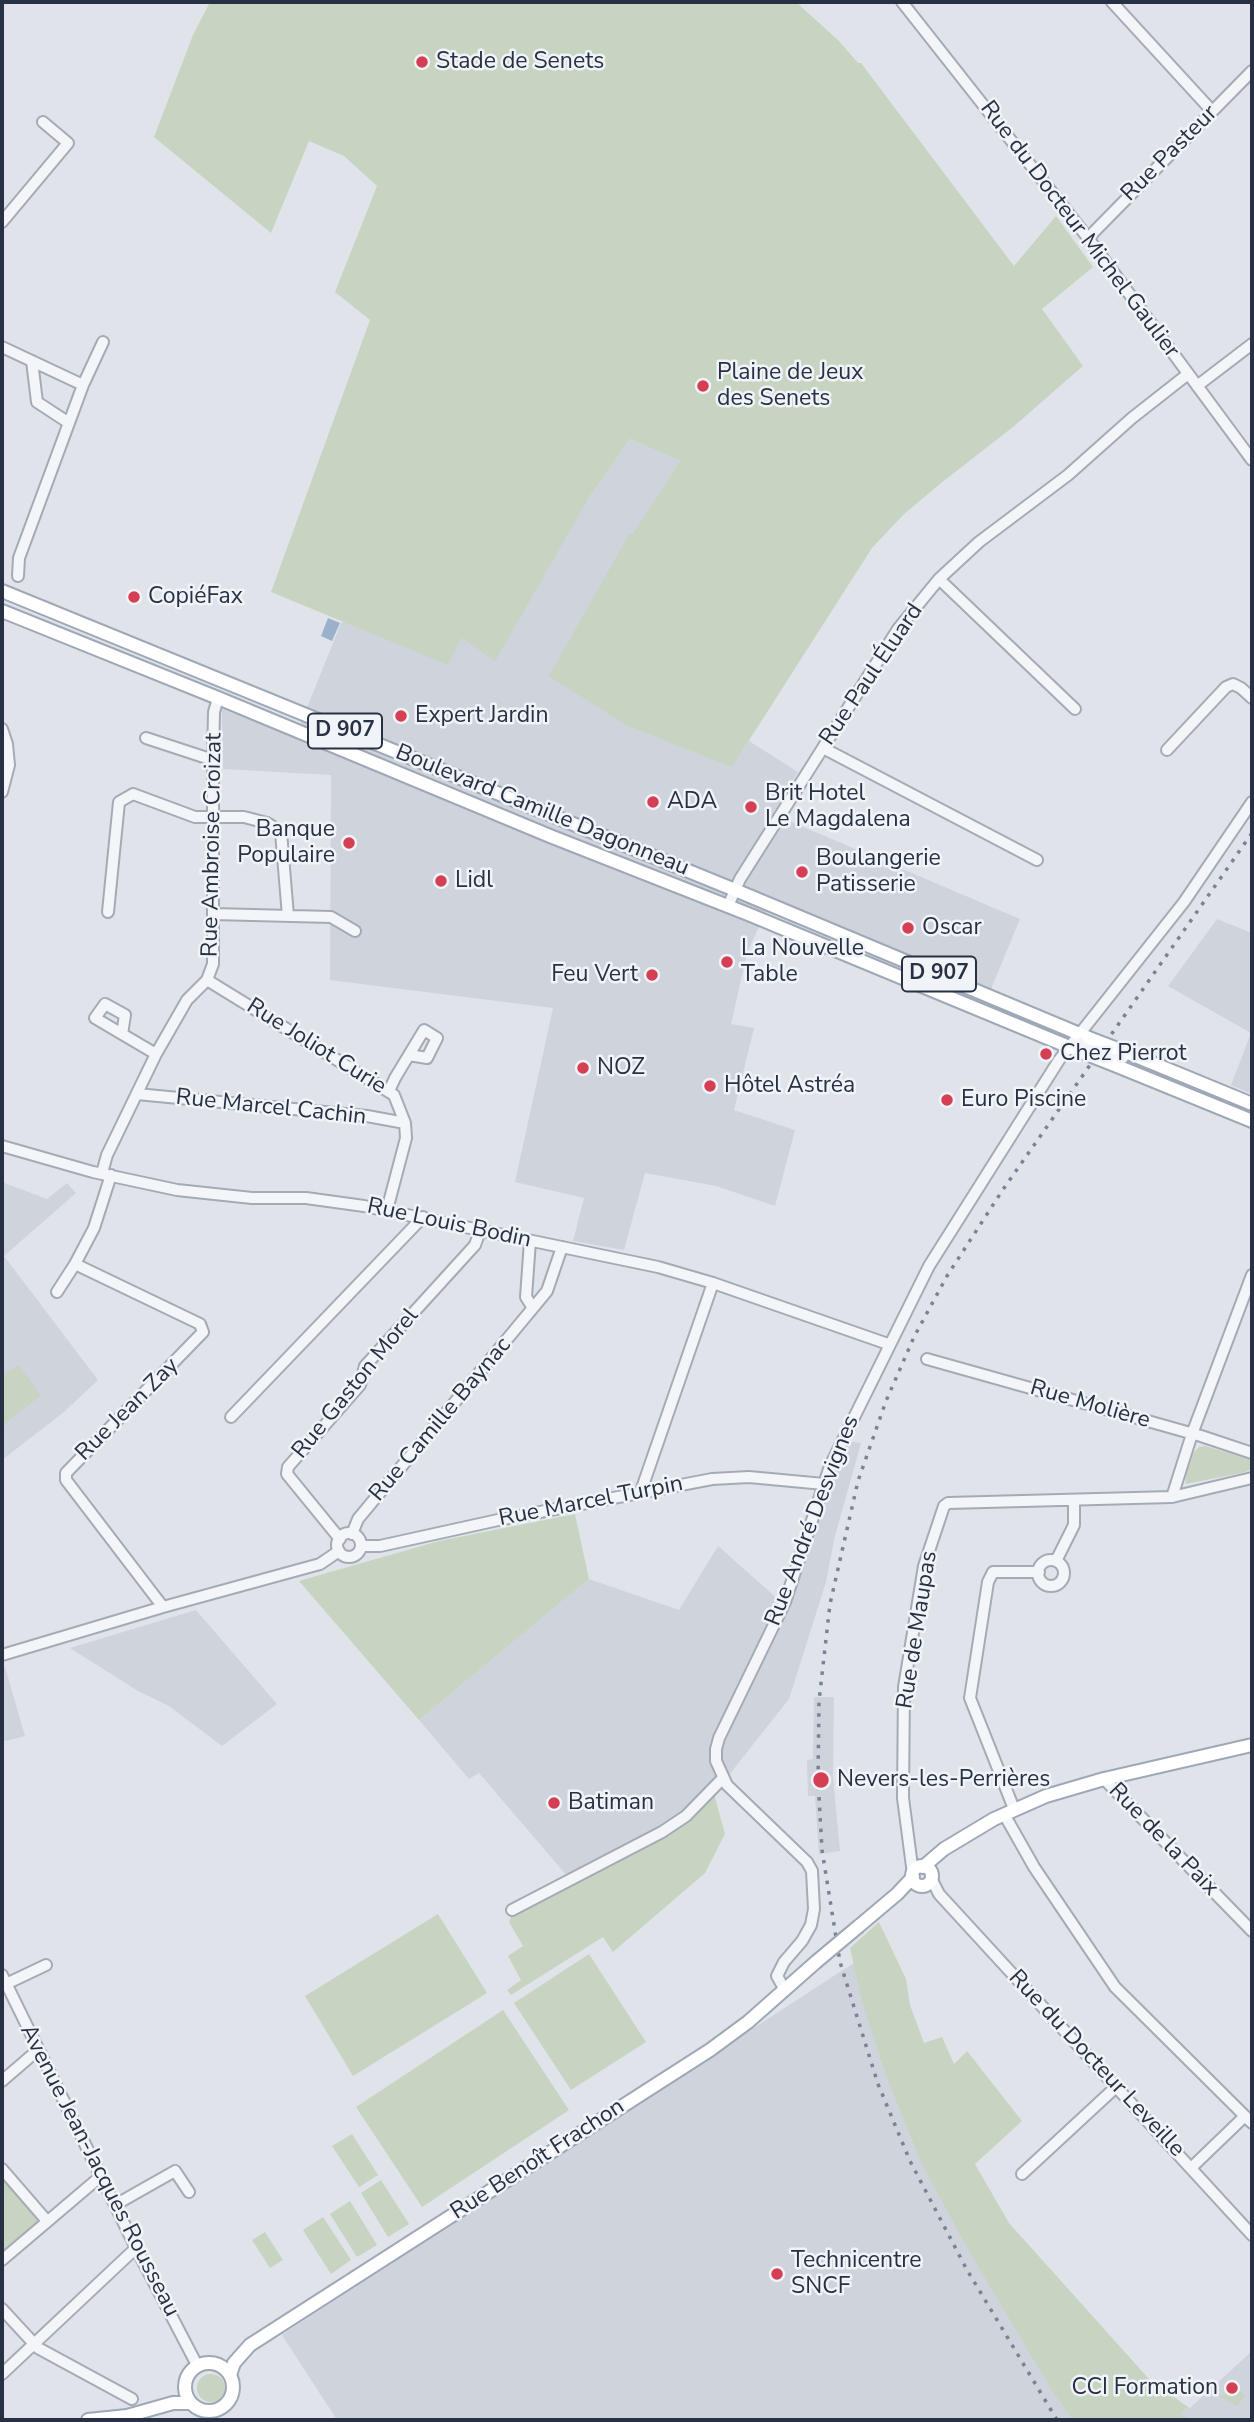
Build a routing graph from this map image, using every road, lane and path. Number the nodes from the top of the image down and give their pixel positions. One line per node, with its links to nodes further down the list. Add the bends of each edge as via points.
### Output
1 (902, 2): 7 (street, Rue du Docteur Michel Gaulier)
2 (1112, 2): 4 (street)
3 (1252, 71): 4 (street, Rue Pasteur)
4 (1212, 111): 7 (street, Rue Pasteur)
5 (43, 122): 6 (street, via 68,143)
6 (2, 222)
7 (1088, 237): 12 (street, Rue du Docteur Michel Gaulier)
8 (103, 342): 13 (street)
9 (1252, 344): 14 (street)
10 (2, 346): 11 (street)
11 (32, 361): 13 (street); 15 (street, via 37,402)
12 (1188, 374): 14 (street, Rue du Docteur Michel Gaulier); 18 (street, Rue Paul Éluard)
13 (83, 385): 15 (street)
14 (1197, 386): 16 (street, Rue du Docteur Michel Gaulier)
15 (69, 423): 17 (street, via 19,558)
16 (1252, 460)
17 (18, 576)
18 (939, 579): 23 (street); 26 (street, Rue Paul Éluard, via 898,629)
19 (2, 591): 33 (main road, Boulevard Camille Dagonneau / D 907)
20 (2, 611): 21 (main road, Boulevard Camille Dagonneau / D 907)
21 (218, 698): 28 (street, Rue Ambroise Croizat); 34 (main road, Boulevard Camille Dagonneau / D 907)
22 (1252, 698): 27 (street, via 1233,684 1226,687)
23 (1075, 709)
24 (2, 730): 29 (street, via 9,765)
25 (146, 738): 28 (street)
26 (823, 748): 32 (street); 33 (street, Rue Paul Éluard)
27 (1167, 750)
28 (213, 760): 31 (street, Rue Ambroise Croizat)
29 (2, 792)
30 (1252, 802): 41 (street)
31 (214, 818): 35 (street, via 195,817 133,794 119,802); 36 (street, Rue Ambroise Croizat); 37 (street, via 244,817 281,832)
32 (1037, 860)
33 (735, 890): 34 (street, Rue Paul Éluard); 41 (main road, Boulevard Camille Dagonneau / D 907)
34 (728, 906): 41 (main road, Boulevard Camille Dagonneau / D 907)
35 (108, 912)
36 (214, 914): 37 (street); 39 (street, Rue Ambroise Croizat, via 214,964)
37 (288, 916): 38 (street, via 331,916)
38 (355, 931)
39 (207, 980): 42 (street, Rue Ambroise Croizat, via 187,1000); 45 (street, Rue Joliot Curie)
40 (122, 1034): 42 (street)
41 (1080, 1043): 44 (main road, D 907, bridge); 62 (street, Rue André Desvignes, via 1059,1060 929,1266)
42 (156, 1054): 46 (street, Rue Ambroise Croizat)
43 (409, 1055): 45 (street)
44 (1123, 1059): 47 (main road, D 907, via 1159,1065); 48 (main road, D 907, via 1185,1093)
45 (389, 1091): 49 (street, Rue Joliot Curie)
46 (137, 1094): 49 (street, Rue Marcel Cachin); 51 (street, Rue Ambroise Croizat, via 107,1155)
47 (1252, 1104)
48 (1252, 1118)
49 (405, 1123): 52 (street, via 406,1138)
50 (2, 1146): 51 (street, Rue Louis Bodin)
51 (106, 1174): 52 (street, Rue Louis Bodin, via 177,1190 306,1198); 57 (street, via 94,1228)
52 (387, 1210): 53 (street, Rue Louis Bodin)
53 (423, 1217): 54 (street, Rue Louis Bodin); 64 (street)
54 (480, 1231): 55 (street, Rue Louis Bodin); 73 (street, Rue Gaston Morel, via 475,1245 365,1366 360,1385 288,1467 287,1474)
55 (530, 1241): 56 (street, Rue Louis Bodin); 61 (street, via 526,1297)
56 (562, 1247): 59 (street, Rue Louis Bodin); 61 (street, Rue Camille Baynac, via 547,1291)
57 (75, 1264): 60 (street); 78 (street, Rue Jean Zay, via 200,1324 203,1332 66,1473 66,1480)
58 (1252, 1275): 65 (street)
59 (713, 1283): 62 (street, Rue Louis Bodin); 69 (street)
60 (57, 1292)
61 (533, 1308): 72 (street, Rue Camille Baynac, via 358,1519)
62 (888, 1344): 68 (street, Rue André Desvignes)
63 (927, 1359): 65 (street, Rue Molière)
64 (231, 1417)
65 (1192, 1434): 66 (street, Rue Molière); 70 (street)
66 (1252, 1453)
67 (1252, 1478): 70 (street, Rue de Maupas)
68 (824, 1484): 69 (street, Rue Marcel Turpin, via 749,1477); 81 (street, Rue André Desvignes, via 785,1602 719,1738 716,1761)
69 (640, 1492): 74 (street, Rue Marcel Turpin, via 380,1546)
70 (1172, 1497): 71 (street, Rue de Maupas)
71 (1074, 1500): 76 (street, via 1074,1525); 84 (street, Rue de Maupas, via 944,1506 924,1566 904,1687 902,1798 910,1855)
72 (352, 1534): 73 (street); 74 (street)
73 (340, 1539): 75 (street)
74 (361, 1546): 75 (street, via 352,1556)
75 (340, 1552): 78 (street, via 320,1564)
76 (1056, 1561): 77 (street, via 1044,1563); 77 (street, via 1064,1571 1056,1585 1044,1584)
77 (1039, 1572): 83 (street, via 993,1572 970,1698)
78 (163, 1607): 79 (street)
79 (2, 1655)
80 (1252, 1745): 82 (main road)
81 (723, 1779): 85 (street, via 662,1832); 89 (street, via 811,1871 811,1925 778,1971)
82 (1104, 1779): 83 (main road); 86 (street, Rue de la Paix)
83 (1009, 1811): 84 (main road, via 959,1841); 94 (street, via 1034,1867 1115,1986)
84 (921, 1876): 89 (main road, Rue Benoît Frachon, bridge); 92 (street, Rue du Docteur Leveille)
85 (512, 1910)
86 (1252, 1931)
87 (46, 1965): 88 (street)
88 (4, 1980): 90 (street, Avenue Jean-Jacques Rousseau)
89 (785, 1990): 107 (main road, Rue Benoît Frachon, via 710,2050)
90 (38, 2050): 91 (street); 98 (street, Avenue Jean-Jacques Rousseau)
91 (2, 2081)
92 (1116, 2087): 95 (street, Rue du Docteur Leveille); 97 (street)
93 (1252, 2104): 94 (street)
94 (1247, 2118): 95 (street)
95 (1191, 2168): 102 (street, Rue du Docteur Leveille)
96 (2, 2169): 101 (street)
97 (1022, 2174)
98 (101, 2176): 100 (street, Avenue Jean-Jacques Rousseau); 101 (street)
99 (188, 2193): 100 (street, via 175,2171)
100 (115, 2204): 103 (street, Avenue Jean-Jacques Rousseau)
101 (47, 2221): 104 (street)
102 (1252, 2235)
103 (136, 2248): 106 (street); 109 (street, Avenue Jean-Jacques Rousseau)
104 (2, 2260)
105 (2, 2309): 106 (street)
106 (34, 2344): 110 (street); 113 (street)
107 (250, 2345): 108 (main road, Rue Benoît Frachon); 111 (main road, via 234,2362)
108 (213, 2363): 109 (main road); 111 (main road)
109 (197, 2365): 112 (main road)
110 (2, 2374)
111 (230, 2375): 116 (main road, via 232,2394)
112 (184, 2386): 114 (main road); 115 (main road)
113 (132, 2399)
114 (192, 2404): 115 (main road); 116 (main road); 118 (main road)
115 (157, 2406): 117 (main road, via 127,2416)
116 (209, 2416)
117 (88, 2420)
118 (198, 2420)

